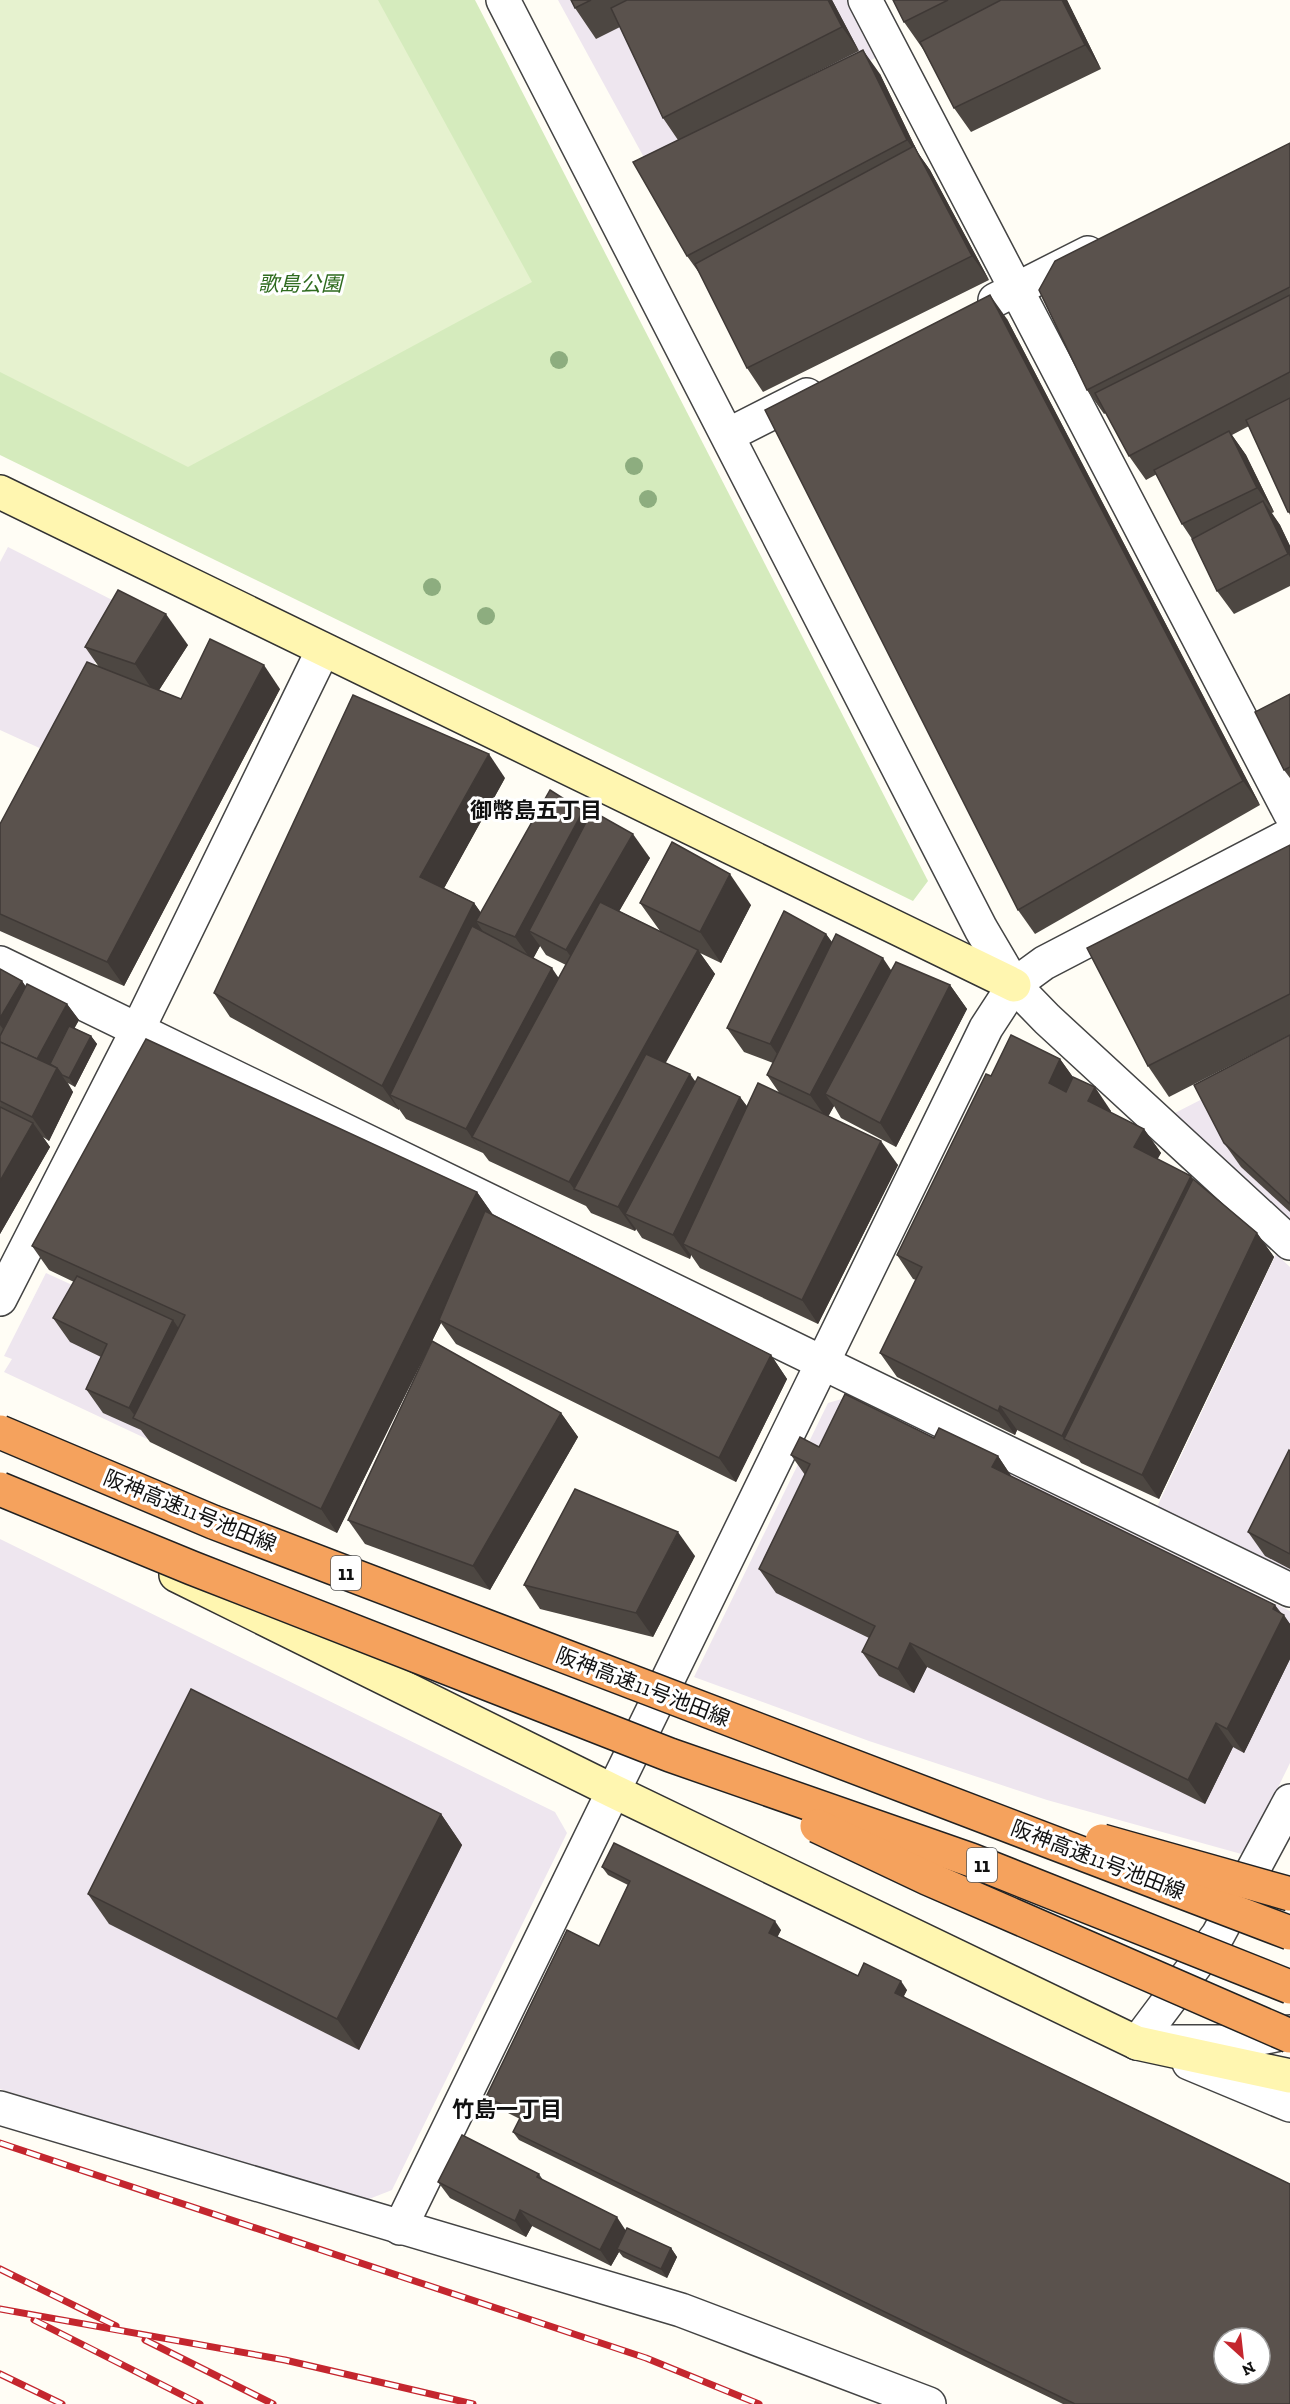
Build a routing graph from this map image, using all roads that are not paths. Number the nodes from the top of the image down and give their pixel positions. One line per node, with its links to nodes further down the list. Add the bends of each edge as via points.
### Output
1 (503, 0): 7 (street)
2 (865, 0): 4 (street)
3 (1110, 241): 4 (street)
4 (1015, 290): 5 (street); 10 (street)
5 (973, 311)
6 (835, 381): 7 (street)
7 (728, 435): 13 (street, via 981,929)
8 (0, 492): 9 (street)
9 (324, 650): 13 (street); 14 (street)
10 (1290, 813)
11 (1290, 835): 13 (street, via 1044,963)
12 (0, 963): 14 (street)
13 (1014, 985): 15 (street); 17 (street, via 986,1028)
14 (138, 1029): 16 (street); 17 (street)
15 (1290, 1243)
16 (0, 1299)
17 (821, 1362): 20 (street); 23 (street)
18 (0, 1432): 22 (highway, 阪神高速11号池田線 / 11, bridge, via 213,1521)
19 (0, 1489): 21 (highway, 11, bridge); 23 (street)
20 (1290, 1590)
21 (670, 1755): 27 (highway, 11, bridge, via 971,1860); 28 (highway, bridge, via 927,1878)
22 (896, 1782): 25 (highway, 11, bridge); 26 (highway, 阪神高速11号池田線 / 11, bridge)
23 (613, 1791): 29 (street); 33 (street)
24 (1290, 1801): 29 (street, via 1218,1935)
25 (1290, 1894)
26 (1290, 1933)
27 (1290, 1987)
28 (1290, 2034): 29 (street, via 1240,2042)
29 (1137, 2043): 30 (street); 31 (street)
30 (1290, 2076)
31 (1290, 2105)
32 (0, 2108): 33 (street)
33 (400, 2228): 34 (street, via 681,2310)
34 (929, 2404)

